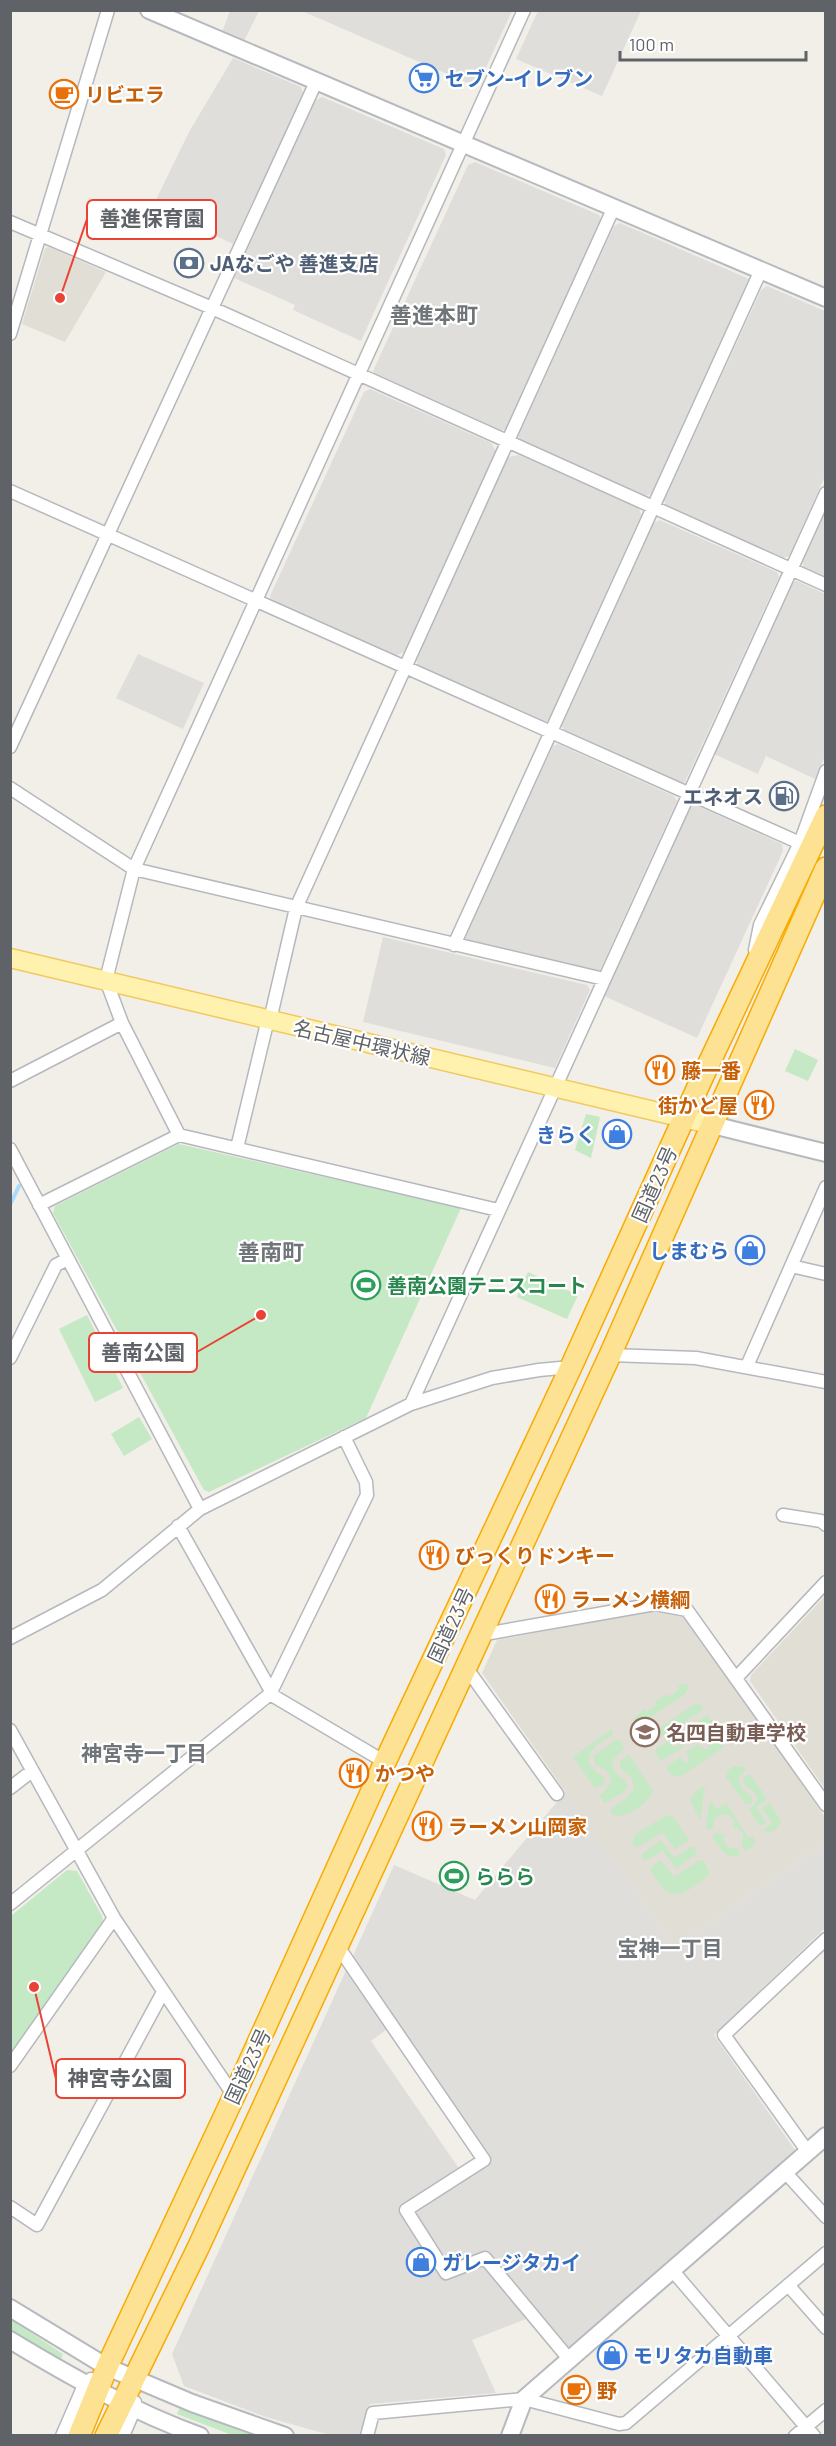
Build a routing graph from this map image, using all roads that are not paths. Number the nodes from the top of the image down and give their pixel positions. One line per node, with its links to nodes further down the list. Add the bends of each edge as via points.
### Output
1 (108, 10): 8 (street)
2 (149, 10): 4 (street)
3 (524, 10): 5 (street)
4 (316, 82): 5 (street); 11 (street)
5 (464, 143): 6 (street); 13 (street)
6 (614, 207): 9 (street); 14 (street)
7 (10, 222): 8 (street)
8 (40, 236): 11 (street); 12 (street)
9 (761, 270): 10 (street); 17 (street)
10 (825, 298)
11 (212, 308): 13 (street); 18 (street)
12 (10, 334)
13 (359, 375): 14 (street); 21 (street)
14 (507, 442): 17 (street); 22 (street)
15 (10, 491): 18 (street)
16 (825, 493): 19 (street)
17 (653, 508): 19 (street); 23 (street)
18 (109, 534): 21 (street); 24 (street)
19 (790, 569): 20 (street); 27 (street)
20 (825, 585)
21 (256, 602): 22 (street); 31 (street)
22 (405, 666): 23 (street); 33 (street)
23 (551, 732): 27 (street); 34 (street)
24 (10, 747)
25 (825, 771): 29 (street)
26 (10, 788): 31 (street)
27 (689, 793): 29 (street); 37 (street)
28 (825, 816): 36 (highway, 国道23号)
29 (800, 843): 36 (street, via 760,925)
30 (825, 868): 39 (highway, 国道23号)
31 (134, 869): 33 (street); 38 (street)
32 (825, 893): 39 (street, via 798,950)
33 (296, 908): 34 (street); 40 (street)
34 (454, 945): 37 (street)
35 (10, 958): 38 (main road, 名古屋中環状線)
36 (751, 975): 44 (highway, 国道23号)
37 (604, 979): 43 (street)
38 (106, 980): 40 (main road, 名古屋中環状線); 41 (street)
39 (772, 987): 45 (highway, 国道23号)
40 (269, 1020): 43 (main road, 名古屋中環状線); 47 (street)
41 (123, 1023): 42 (street); 46 (street)
42 (10, 1082)
43 (555, 1087): 44 (main road, 名古屋中環状線); 52 (street)
44 (684, 1118): 45 (main road, 名古屋中環状線); 59 (highway, 国道23号)
45 (713, 1125): 49 (street); 56 (highway, 国道23号)
46 (179, 1135): 47 (street); 51 (street)
47 (237, 1148): 52 (street)
48 (10, 1149): 51 (street)
49 (825, 1153)
50 (825, 1187): 54 (street)
51 (39, 1205): 53 (street)
52 (498, 1210): 61 (street)
53 (68, 1259): 57 (street, via 56,1265); 63 (street)
54 (790, 1266): 55 (street); 58 (street)
55 (825, 1274)
56 (609, 1354): 58 (street, via 696,1358); 68 (highway, 国道23号)
57 (10, 1358)
58 (747, 1366): 60 (street)
59 (571, 1367): 61 (street, via 492,1378); 74 (highway, 国道23号)
60 (825, 1382)
61 (411, 1404): 62 (street)
62 (344, 1437): 63 (street); 72 (street, via 366,1482 367,1495)
63 (200, 1509): 66 (street)
64 (783, 1515): 65 (street)
65 (825, 1525)
66 (178, 1526): 69 (street, via 102,1590); 72 (street)
67 (825, 1582): 71 (street)
68 (479, 1635): 70 (highway, 国道23号); 71 (street, via 655,1604 687,1610)
69 (10, 1638)
70 (465, 1666): 77 (street); 83 (highway, 国道23号)
71 (737, 1677): 78 (street)
72 (271, 1692): 74 (street); 79 (street)
73 (10, 1730): 75 (street)
74 (385, 1762): 86 (highway, 国道23号)
75 (32, 1771): 76 (street); 79 (street)
76 (10, 1788)
77 (557, 1794)
78 (825, 1805)
79 (76, 1851): 80 (street); 81 (street)
80 (10, 1904)
81 (114, 1918): 84 (street); 85 (street)
82 (825, 1939): 88 (street, via 724,2035)
83 (337, 1945): 99 (street, via 484,2160 406,2210 446,2273 485,2258); 101 (highway, 国道23号)
84 (163, 1992): 86 (street); 90 (street, via 37,2225)
85 (10, 2066)
86 (234, 2096): 100 (highway, 国道23号)
87 (825, 2136): 88 (street)
88 (808, 2152): 89 (street)
89 (785, 2172): 91 (street); 93 (street)
90 (10, 2206)
91 (825, 2217)
92 (825, 2253): 94 (street)
93 (672, 2270): 97 (street); 99 (street)
94 (788, 2285): 96 (street); 97 (street)
95 (10, 2308): 100 (street)
96 (825, 2328)
97 (728, 2336): 103 (street, via 626,2423); 106 (street)
98 (10, 2340): 102 (street)
99 (569, 2359): 103 (street)
100 (107, 2367): 101 (street); 102 (highway, 国道23号)
101 (135, 2380): 104 (highway, 国道23号); 112 (street)
102 (92, 2386): 104 (street); 107 (street); 108 (highway, 国道23号)
103 (524, 2399): 113 (street, via 373,2413); 114 (street)
104 (130, 2405): 109 (highway, 国道23号); 110 (street); 111 (street)
105 (825, 2410): 106 (street)
106 (810, 2431): 115 (street)
107 (62, 2436)
108 (79, 2436)
109 (106, 2436)
110 (123, 2436)
111 (200, 2436)
112 (285, 2436)
113 (367, 2436)
114 (510, 2436)
115 (795, 2436)

